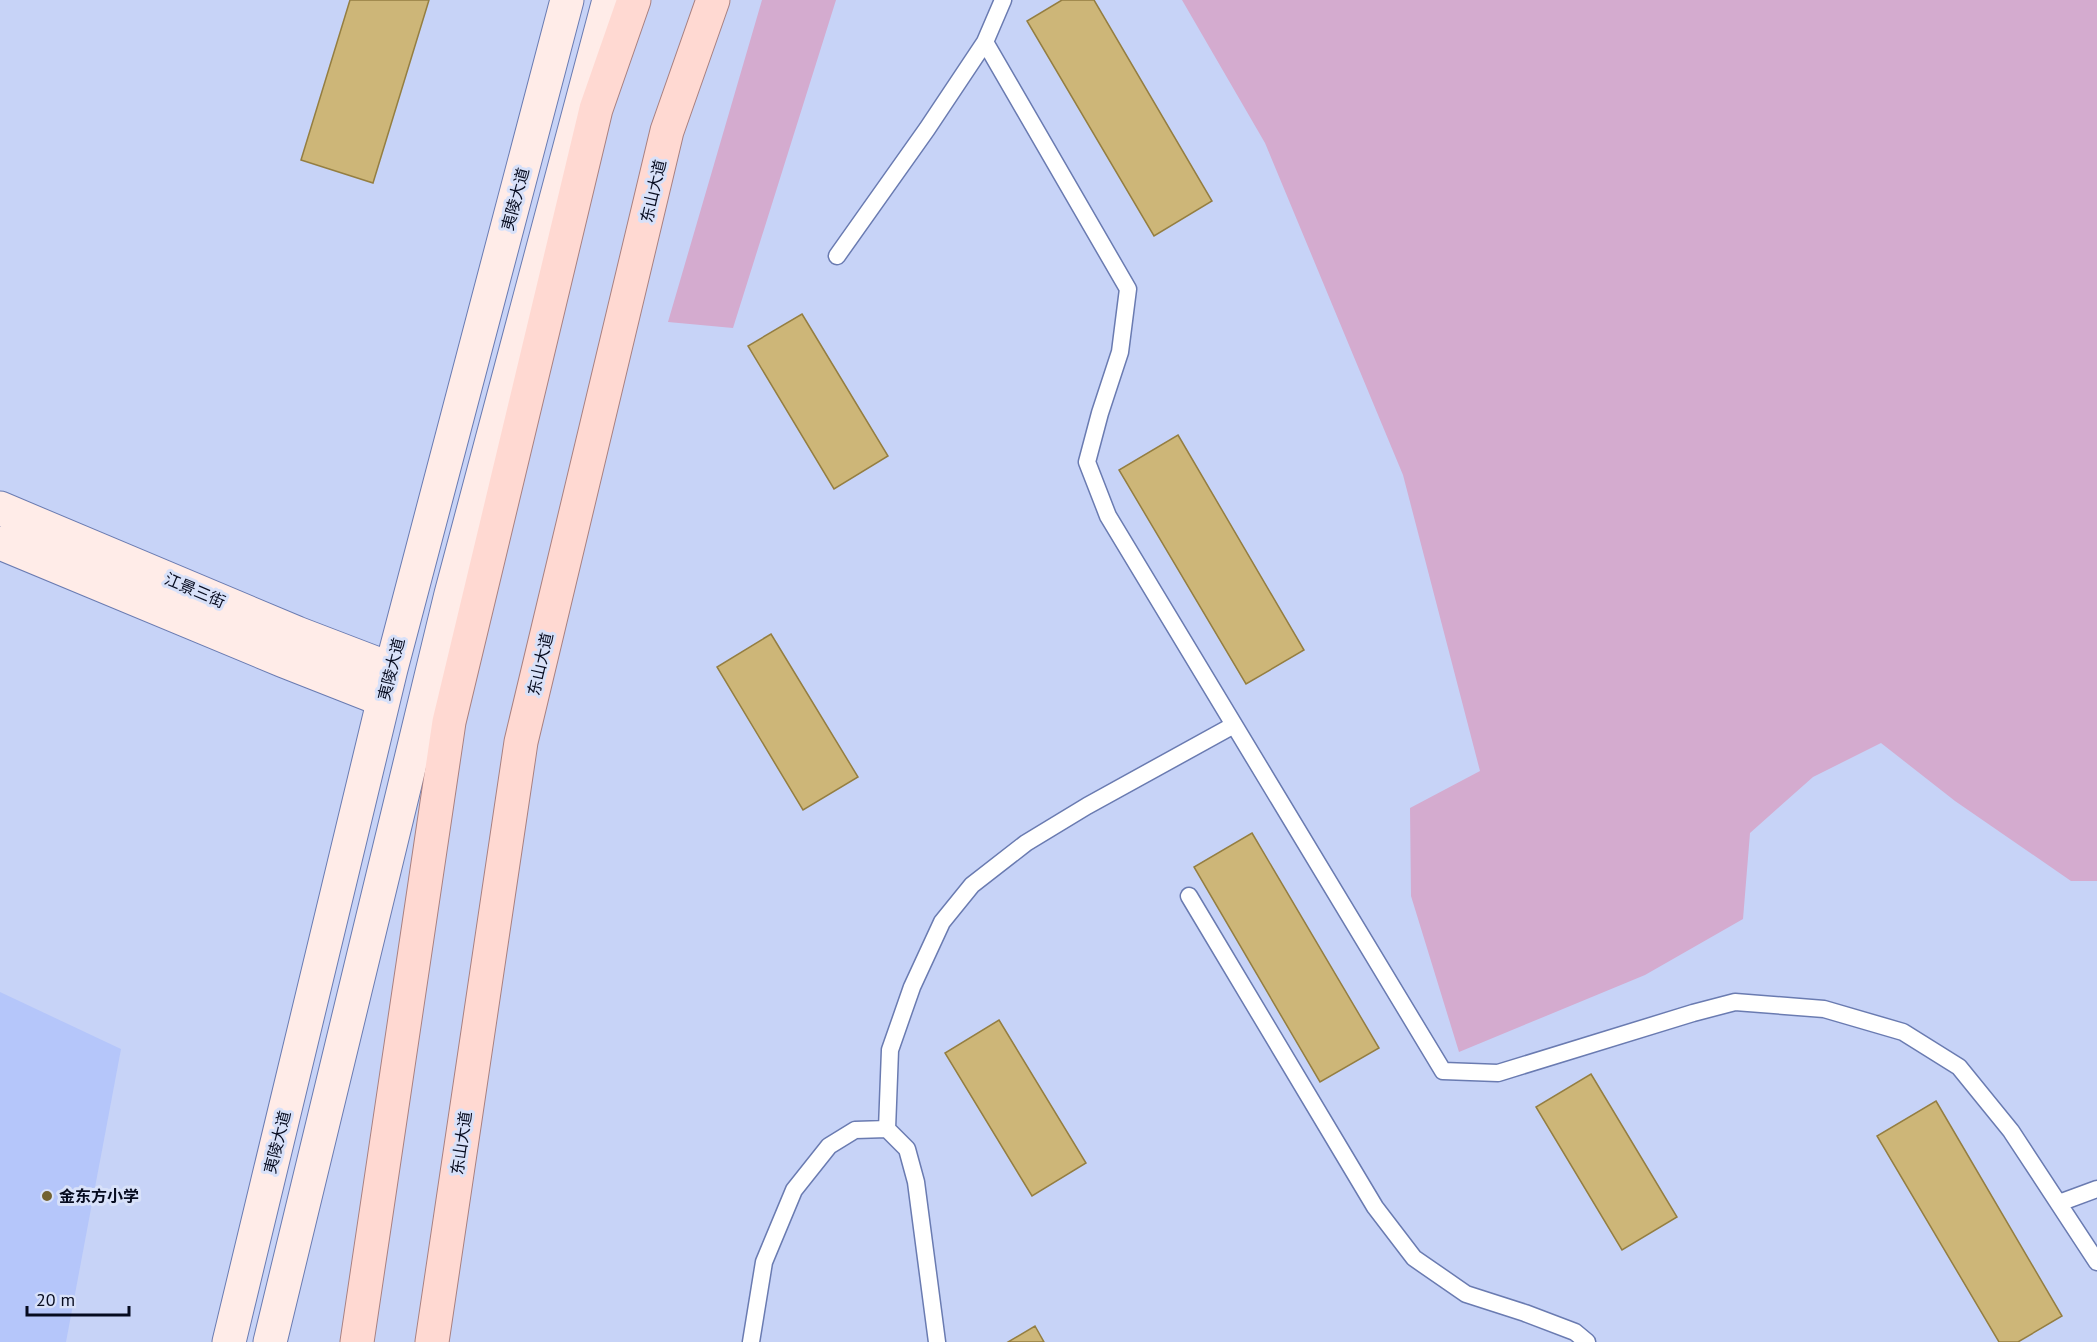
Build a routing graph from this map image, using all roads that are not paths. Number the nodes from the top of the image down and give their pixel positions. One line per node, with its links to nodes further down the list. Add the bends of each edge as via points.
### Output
1 (567, 0): 10 (main road, 夷陵大道)
2 (609, 0): 19 (main road, via 451,594)
3 (634, 0): 20 (main road, via 596,109 449,722)
4 (713, 0): 21 (main road, 东山大道, via 667,132 521,742)
5 (1003, 0): 6 (lane)
6 (985, 42): 7 (lane); 12 (lane, via 1128,289 1120,352 1087,462 1108,516)
7 (837, 256)
8 (0, 508): 10 (main road, 江景三街)
9 (0, 543): 11 (main road, 江景三街)
10 (391, 669): 11 (main road, 夷陵大道)
11 (383, 700): 18 (main road, 夷陵大道)
12 (1234, 725): 14 (lane, via 1026,843 972,885 942,922 912,987 890,1050); 16 (lane, via 1443,1071 1498,1072 1735,1002 1824,1009 1904,1032 1959,1067 2011,1131)
13 (1189, 896): 24 (lane, via 1375,1207 1414,1258 1466,1294 1575,1332)
14 (887, 1129): 22 (lane, via 855,1130 829,1146 794,1190 764,1262); 23 (lane, via 907,1149 916,1182)
15 (2097, 1189): 16 (lane)
16 (2059, 1203): 17 (lane)
17 (2097, 1262)
18 (229, 1342)
19 (270, 1342)
20 (357, 1342)
21 (432, 1342)
22 (751, 1342)
23 (937, 1342)
24 (1587, 1342)

